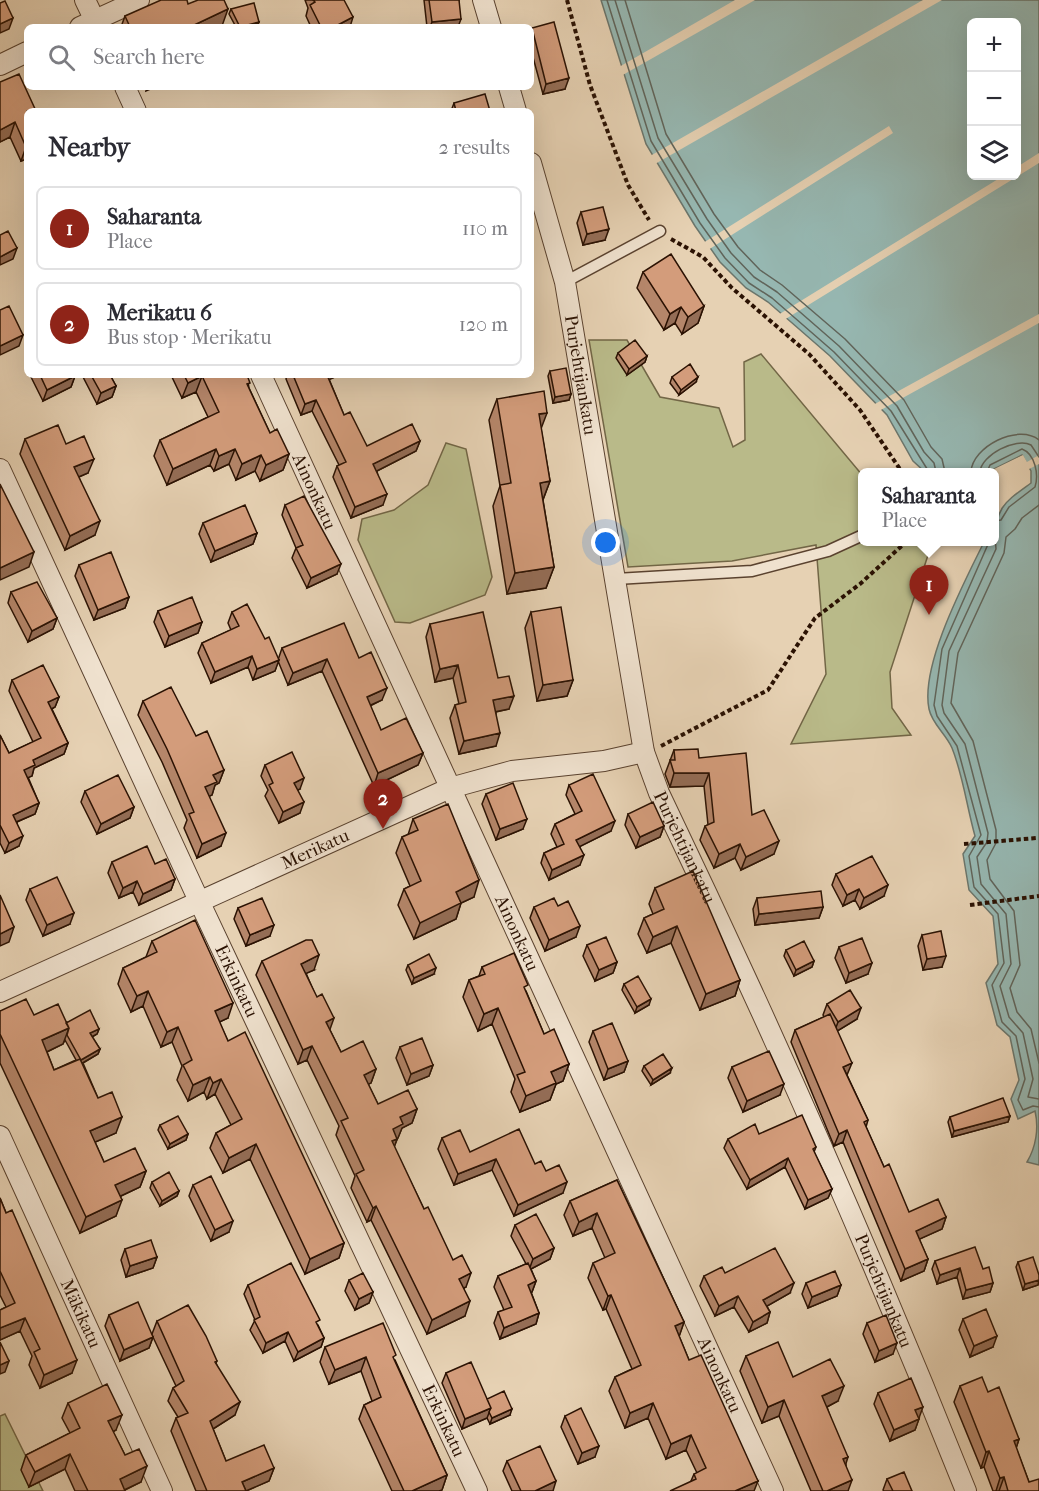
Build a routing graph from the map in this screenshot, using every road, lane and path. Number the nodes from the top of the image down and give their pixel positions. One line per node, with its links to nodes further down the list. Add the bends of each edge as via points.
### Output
1 (85, 0): 5 (street)
2 (139, 0): 6 (street)
3 (483, 0): 7 (street)
4 (567, 0): 15 (path, via 590,85 628,185 641,211)
5 (91, 24)
6 (93, 24)
7 (490, 24)
8 (24, 53): 9 (street)
9 (0, 65)
10 (126, 90): 12 (street)
11 (510, 90): 13 (street)
12 (135, 108)
13 (515, 108)
14 (534, 174): 16 (street, Purjehtijankatu)
15 (660, 231): 16 (lane); 18 (path, via 703,257 732,288 809,354 860,410)
16 (565, 282): 22 (street, Purjehtijankatu)
17 (262, 378): 24 (street, Ainonkatu)
18 (899, 468)
19 (0, 470): 28 (street, Erkinkatu)
20 (858, 537): 22 (lane, via 828,551 752,571)
21 (902, 546): 23 (path, via 815,618 768,690 672,743)
22 (616, 579): 23 (street, Purjehtijankatu)
23 (644, 753): 24 (street, Merikatu, via 512,771); 35 (street, Purjehtijankatu, via 828,1159)
24 (450, 789): 28 (street, Merikatu); 34 (street, Ainonkatu)
25 (1037, 838): 26 (path)
26 (964, 844)
27 (1039, 896): 29 (path)
28 (200, 903): 30 (street, Merikatu); 33 (street, Erkinkatu)
29 (970, 904)
30 (0, 992)
31 (0, 1137): 32 (street, Mäkikatu)
32 (162, 1491)
33 (477, 1491)
34 (773, 1491)
35 (966, 1491)

